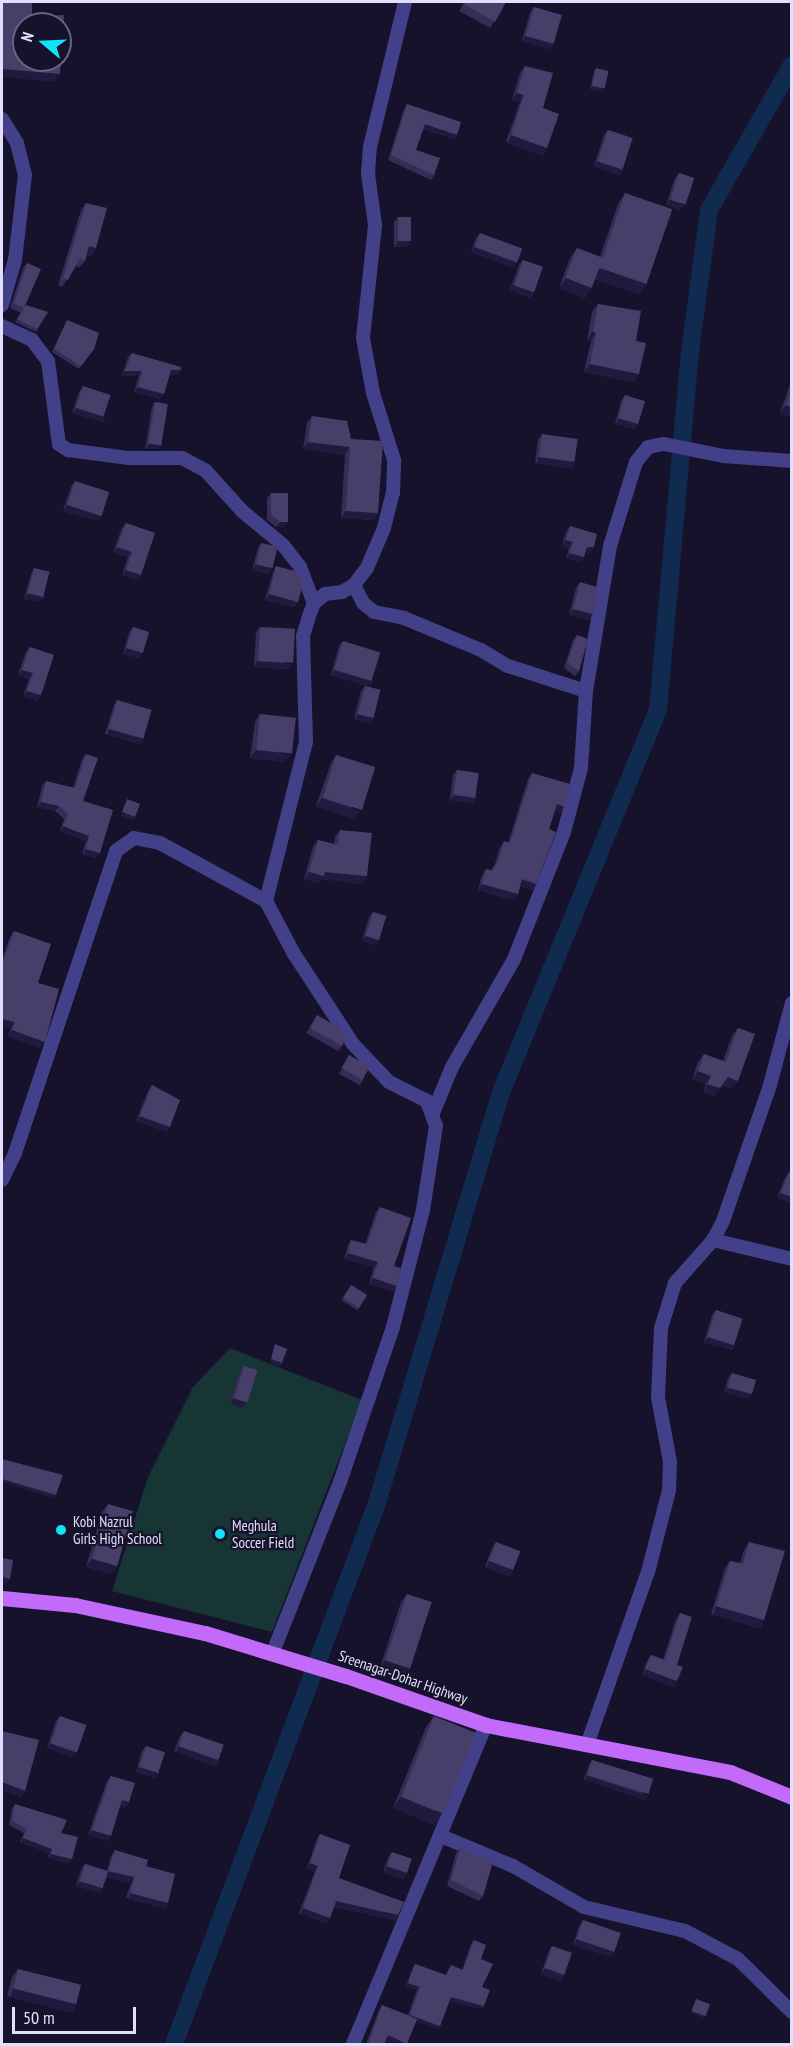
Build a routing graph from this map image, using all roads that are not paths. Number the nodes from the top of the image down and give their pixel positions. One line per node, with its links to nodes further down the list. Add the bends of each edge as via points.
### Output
1 (405, 2): 6 (street, via 370,147 368,174 375,225 363,338 373,393 393,460 393,493 384,528 367,568)
2 (2, 119): 3 (street, via 17,143 25,175 15,260)
3 (2, 305)
4 (2, 326): 7 (street, via 32,340 48,361 59,444 68,450 129,458 182,458 205,470 242,511 283,545 300,567)
5 (792, 461): 8 (street, via 723,456 664,444 648,447 636,462 610,546)
6 (354, 585): 7 (street, via 342,592 325,594); 8 (street, via 363,603 374,612 404,618 481,650 508,666)
7 (314, 603): 9 (street, via 303,636 306,742)
8 (586, 691): 11 (street, via 581,768 543,890 514,959 452,1067)
9 (267, 901): 11 (street, via 294,954 353,1044 389,1082 426,1101); 12 (street, via 160,843 134,838 116,851 15,1153)
10 (792, 1003): 13 (street, via 762,1112)
11 (433, 1113): 16 (street, via 433,1156 423,1210 393,1327)
12 (2, 1180)
13 (712, 1240): 14 (street); 18 (street, via 675,1283 661,1328 658,1397 670,1462 669,1490 648,1572)
14 (792, 1259)
15 (2, 1598): 16 (main road, Sreenagar-Dohar Highway, via 75,1605)
16 (280, 1654): 17 (main road, Sreenagar-Dohar Highway)
17 (486, 1725): 18 (main road, Sreenagar-Dohar Highway); 20 (street)
18 (588, 1742): 19 (main road, Sreenagar-Dohar Highway, via 730,1772)
19 (792, 1797)
20 (441, 1836): 21 (street, via 513,1866 584,1906 685,1931 738,1959); 22 (street)
21 (792, 2012)
22 (353, 2044)

